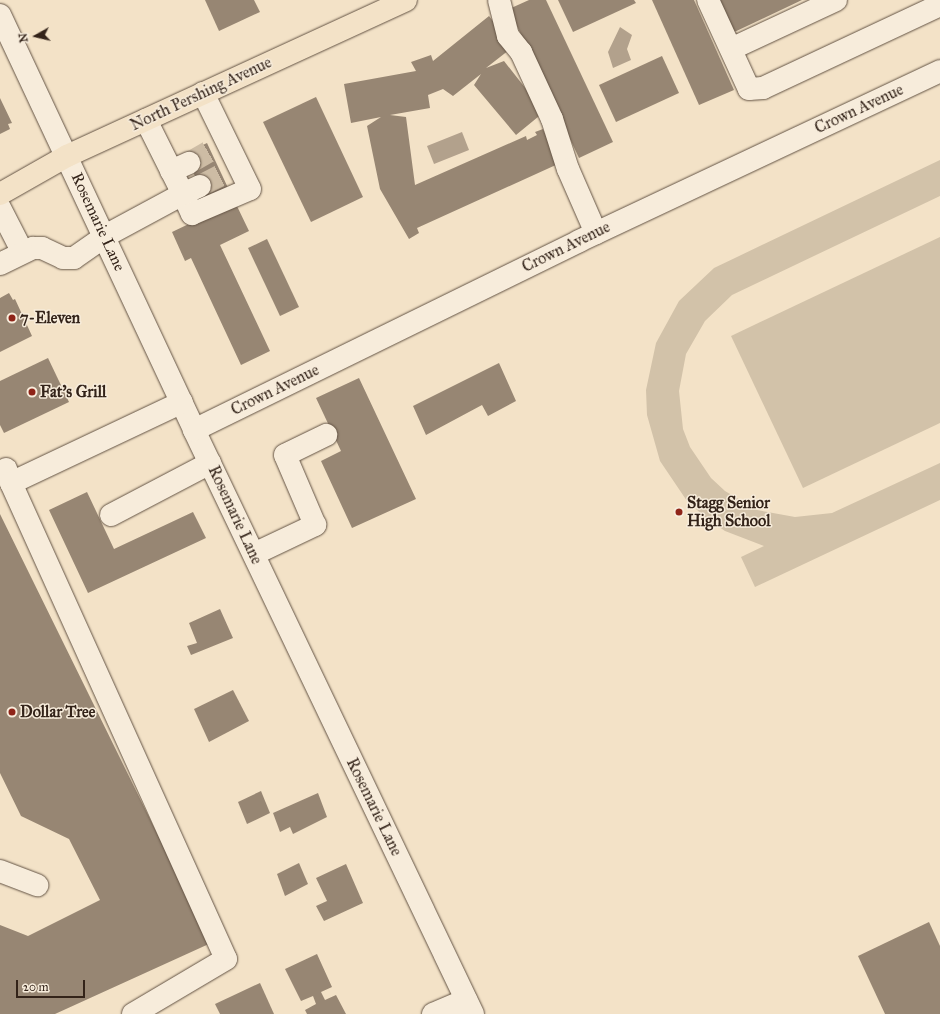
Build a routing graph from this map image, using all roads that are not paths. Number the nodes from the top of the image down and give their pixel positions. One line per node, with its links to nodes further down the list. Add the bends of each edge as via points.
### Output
1 (498, 0): 15 (street, via 508,36 521,52 552,119 568,169)
2 (708, 0): 7 (street)
3 (836, 0): 7 (street)
4 (399, 2): 9 (main road, North Pershing Avenue)
5 (940, 5): 7 (street, via 763,88 749,89)
6 (0, 14): 11 (street, Rosemarie Lane)
7 (731, 50)
8 (940, 71): 15 (street, Crown Avenue)
9 (204, 93): 10 (main road, North Pershing Avenue); 12 (street, via 219,147 230,171 250,189 192,214)
10 (146, 120): 11 (main road, North Pershing Avenue); 12 (street, via 180,167)
11 (67, 156): 13 (main road, North Pershing Avenue); 16 (street, Rosemarie Lane)
12 (191, 190): 16 (street)
13 (0, 194)
14 (0, 208): 17 (street)
15 (596, 233): 20 (street, Crown Avenue)
16 (105, 236): 17 (street, via 74,258 63,258 42,248); 19 (street, Rosemarie Lane)
17 (22, 251): 18 (street)
18 (0, 264)
19 (182, 402): 20 (street, Rosemarie Lane); 23 (street)
20 (194, 430): 22 (street, Rosemarie Lane)
21 (326, 435): 25 (street, via 285,455 314,525)
22 (210, 463): 24 (street); 25 (street, Rosemarie Lane)
23 (4, 470): 29 (street, via 226,959)
24 (111, 515)
25 (254, 554): 28 (street, Rosemarie Lane)
26 (0, 871): 27 (street)
27 (37, 885)
28 (470, 1007): 30 (street)
29 (133, 1014)
30 (433, 1014)

